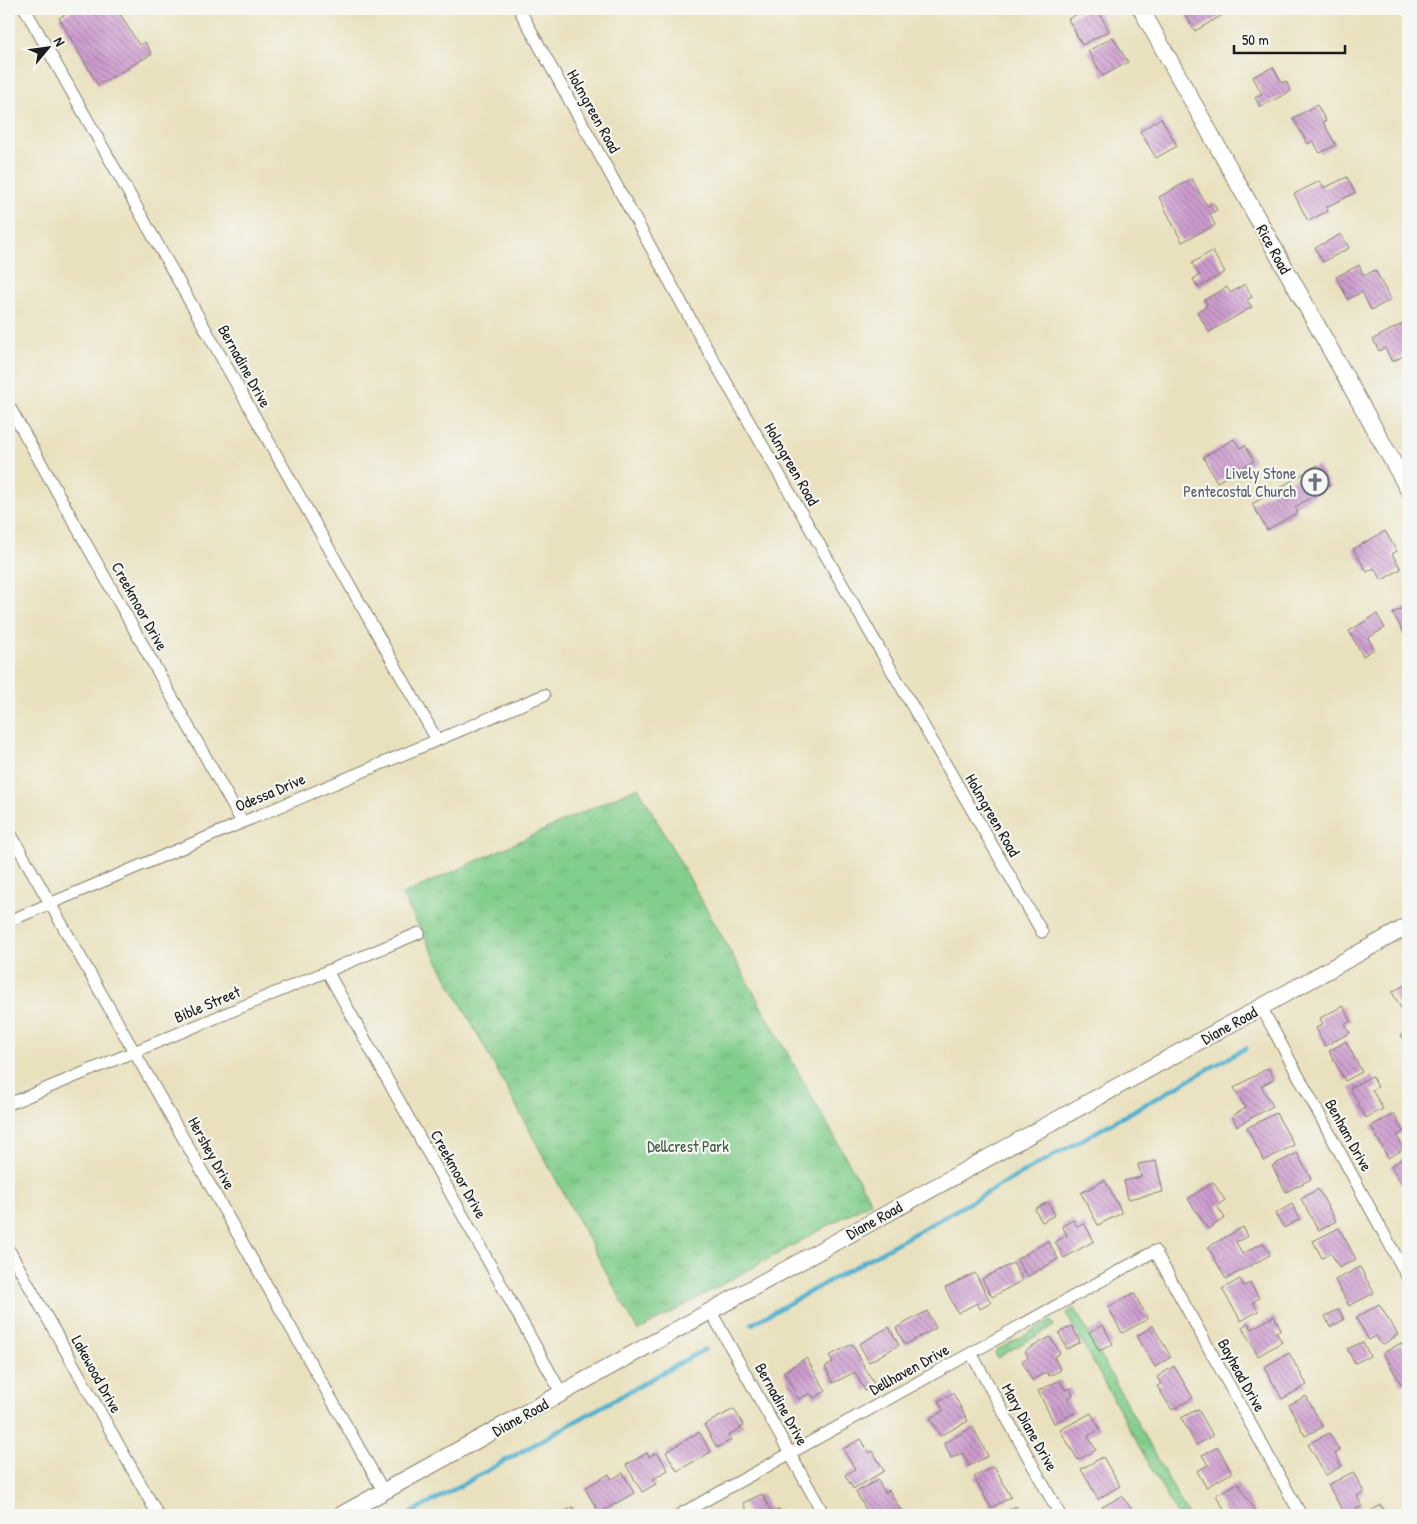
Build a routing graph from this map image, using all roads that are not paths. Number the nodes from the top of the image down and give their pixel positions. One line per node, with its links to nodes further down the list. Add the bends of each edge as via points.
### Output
1 (25, 9): 7 (street, Bernadine Drive)
2 (519, 9): 13 (street, Holmgreen Road, via 702,340)
3 (1141, 9): 5 (street, Rice Road)
4 (9, 406): 8 (street, Creekmoor Drive)
5 (1408, 489)
6 (544, 695): 7 (street, Odessa Drive)
7 (437, 740): 8 (street, Odessa Drive)
8 (242, 822): 10 (street, Odessa Drive)
9 (9, 831): 10 (street, Hershey Drive)
10 (49, 904): 11 (street, Odessa Drive); 17 (street, Hershey Drive)
11 (9, 921)
12 (1408, 926): 16 (street, Diane Road)
13 (1042, 932)
14 (419, 933): 15 (street, Bible Street)
15 (327, 971): 17 (street, Bible Street); 24 (street, Creekmoor Drive)
16 (1261, 1007): 21 (street, Benham Drive); 22 (street, Diane Road)
17 (134, 1052): 18 (street, Bible Street); 26 (street, Hershey Drive)
18 (9, 1104)
19 (9, 1250): 27 (street, Lakewood Drive)
20 (1155, 1251): 23 (street, Dellhaven Drive); 32 (street, Bayhead Drive)
21 (1408, 1278)
22 (710, 1310): 24 (street, Diane Road); 25 (street, Bernadine Drive)
23 (972, 1353): 25 (street, Dellhaven Drive); 31 (street, Mary Diane Drive)
24 (562, 1394): 26 (street, Diane Road)
25 (790, 1453): 29 (street, Dellhaven Drive); 30 (street, Bernadine Drive)
26 (384, 1492): 28 (street, Diane Road)
27 (158, 1515)
28 (341, 1515)
29 (679, 1515)
30 (824, 1515)
31 (1060, 1515)
32 (1301, 1515)

